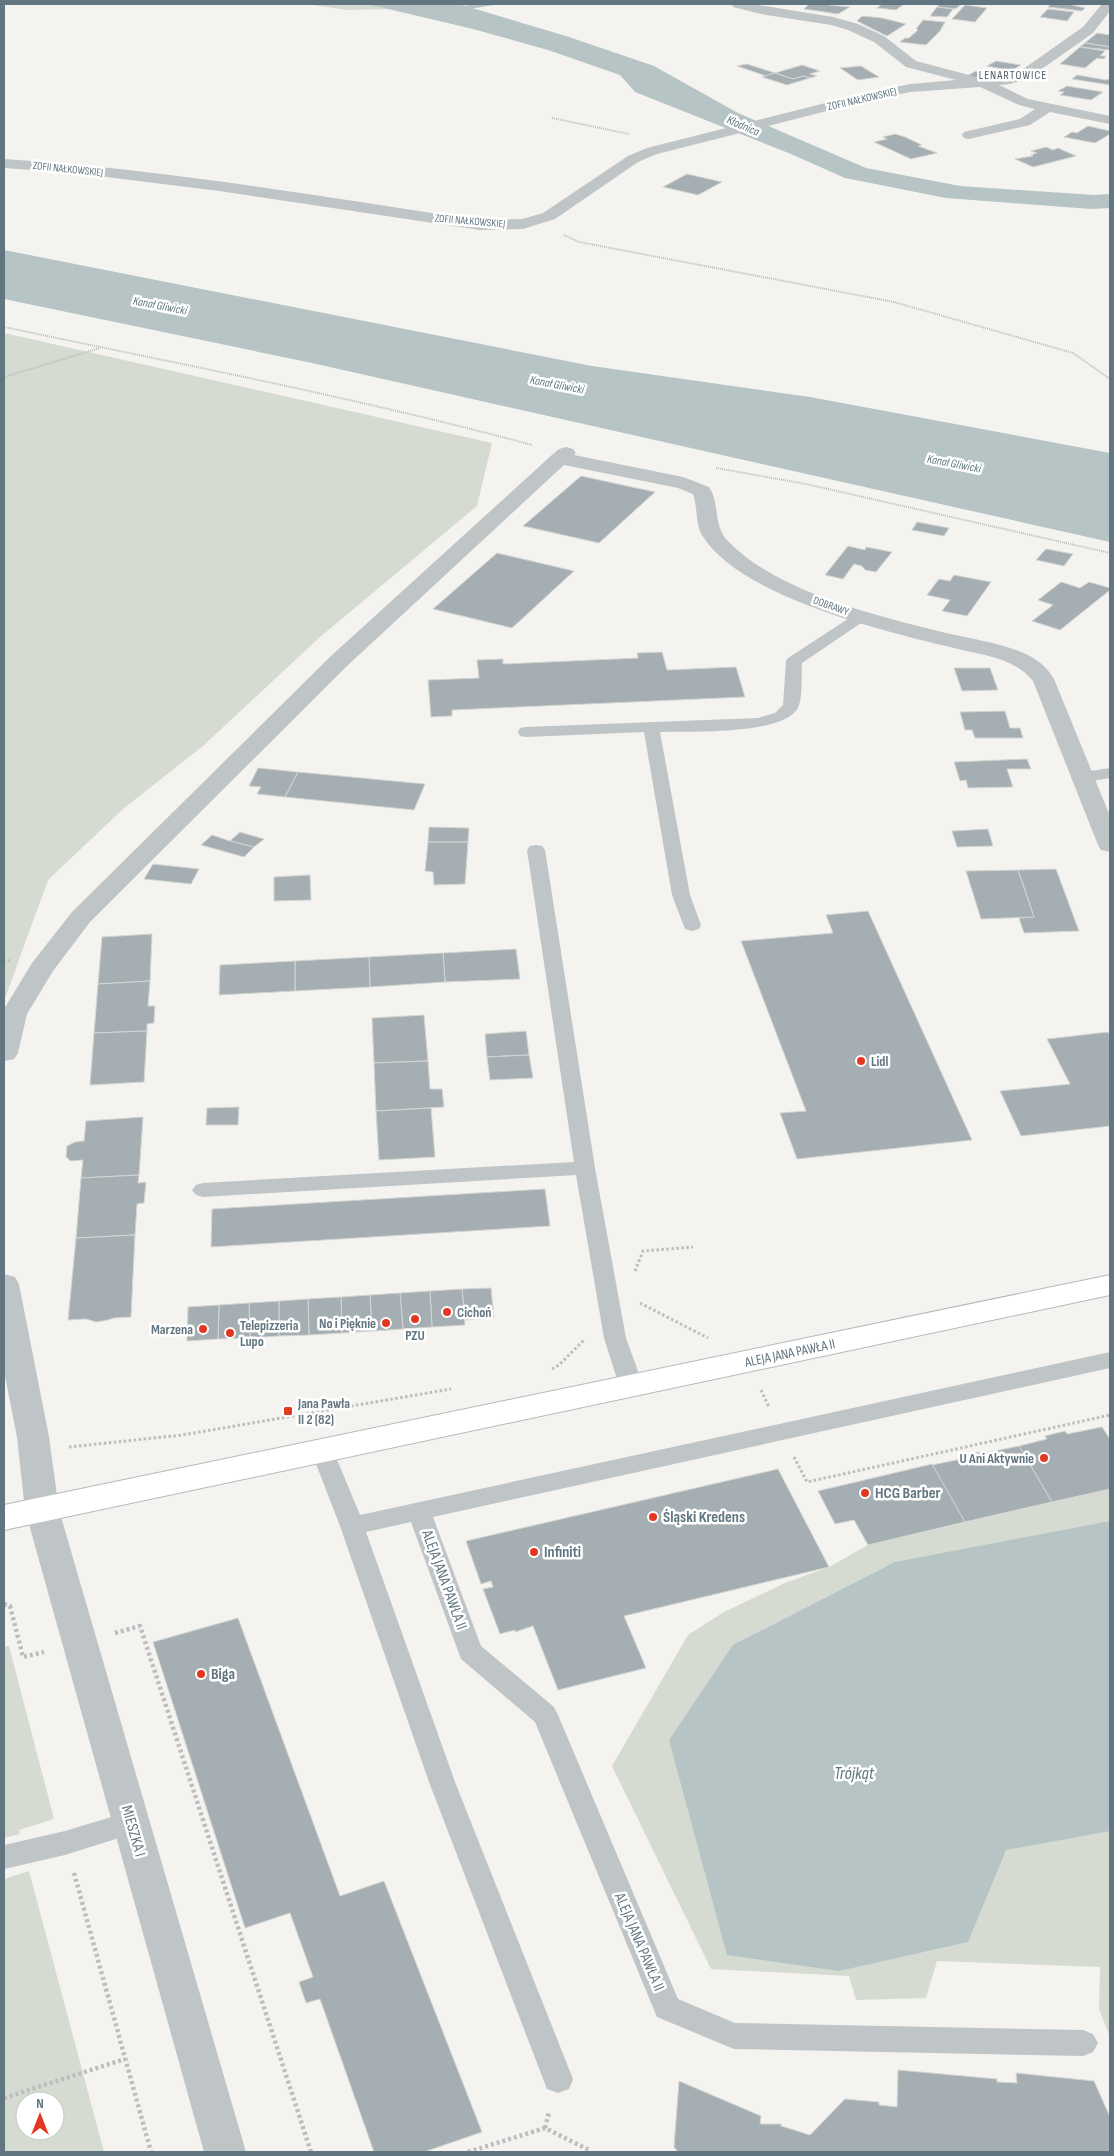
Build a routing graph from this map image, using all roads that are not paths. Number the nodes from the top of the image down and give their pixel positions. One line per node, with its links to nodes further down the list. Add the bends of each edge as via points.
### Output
1 (738, 4): 3 (street, ZOFII NAŁKOWSKIEJ, via 853,27 879,39)
2 (1110, 6): 4 (street, ZOFII NAŁKOWSKIEJ, via 1088,30 1024,75)
3 (911, 64): 4 (street, ZOFII NAŁKOWSKIEJ); 5 (street, ZOFII NAŁKOWSKIEJ)
4 (986, 84): 5 (street, ZOFII NAŁKOWSKIEJ); 6 (street, via 1024,102)
5 (911, 88): 9 (street, ZOFII NAŁKOWSKIEJ, via 652,151 633,159 563,208 535,221 504,225 480,225 74,168)
6 (1046, 108): 7 (street); 8 (street, via 1025,122)
7 (1110, 120)
8 (969, 135)
9 (4, 164)
10 (862, 616): 11 (lane, via 794,662 791,706 781,716 760,723); 14 (street, DOBRAWY, via 1031,666 1043,679); 18 (street, DOBRAWY, via 824,605 777,584 736,559 716,541 707,526 706,499 702,491 683,483 563,455 339,660 81,916 41,968 14,1014)
11 (651, 727): 12 (lane); 17 (lane, via 681,895)
12 (526, 732)
13 (1110, 773): 14 (lane)
14 (1084, 777): 15 (street, DOBRAWY)
15 (1110, 846)
16 (536, 850): 19 (lane)
17 (692, 925)
18 (4, 1053)
19 (584, 1168): 20 (lane); 24 (lane, via 615,1338)
20 (203, 1190)
21 (4, 1284): 26 (street, MIESZKA I)
22 (1110, 1285): 24 (main road, ALEJA JANA PAWŁA II)
23 (1110, 1360): 27 (lane, ALEJA JANA PAWŁA II)
24 (631, 1386): 25 (main road, ALEJA JANA PAWŁA II)
25 (323, 1451): 26 (main road, ALEJA JANA PAWŁA II); 29 (lane)
26 (42, 1510): 28 (main road, ALEJA JANA PAWŁA II); 30 (street, MIESZKA I)
27 (420, 1511): 29 (lane, ALEJA JANA PAWŁA II); 32 (lane, ALEJA JANA PAWŁA II, via 470,1652 545,1715 667,2008 734,2036)
28 (4, 1518)
29 (352, 1526): 33 (lane, via 442,1782)
30 (131, 1823): 31 (lane); 34 (street, MIESZKA I)
31 (4, 1857)
32 (1083, 2043)
33 (558, 2079)
34 (225, 2152)

